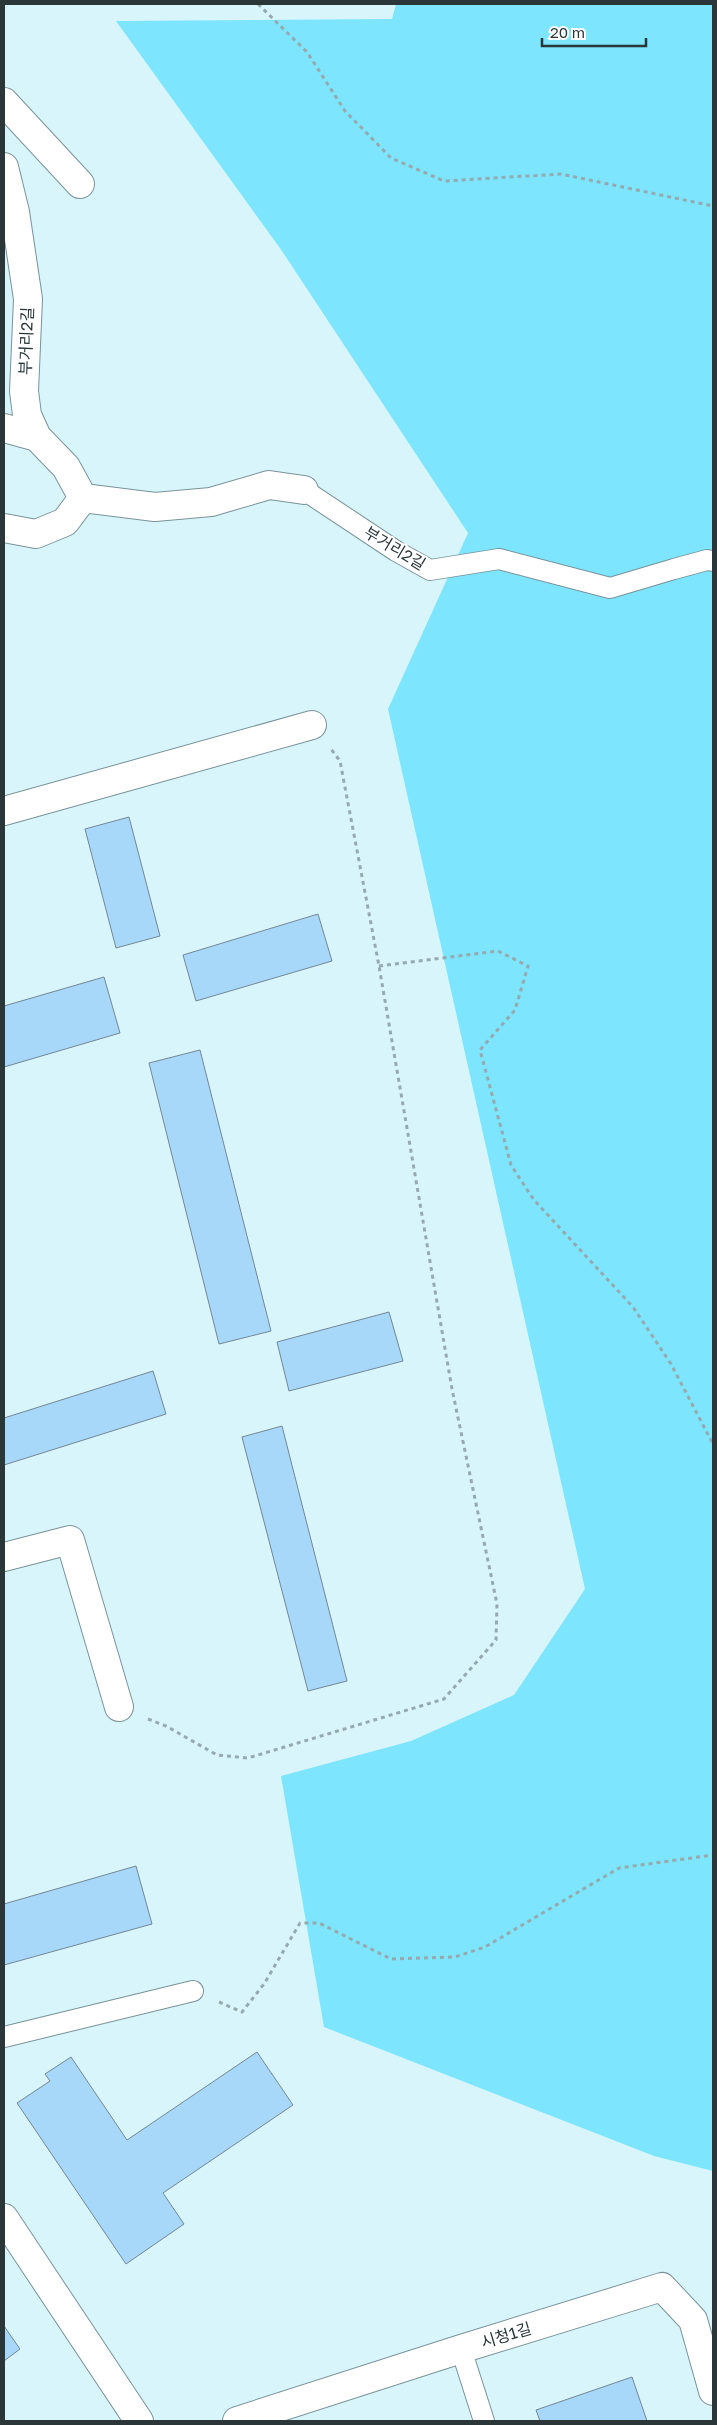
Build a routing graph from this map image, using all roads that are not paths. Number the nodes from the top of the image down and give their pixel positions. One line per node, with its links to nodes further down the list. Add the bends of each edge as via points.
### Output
1 (4, 102): 3 (street)
2 (4, 167): 5 (street, 부거리2길, via 15,212 28,299 24,391 27,415)
3 (80, 184)
4 (4, 428): 5 (street)
5 (37, 438): 7 (street, 부거리2길, via 66,467)
6 (304, 490): 7 (street, 부거리2길, via 269,485 211,502 155,508); 9 (lane, 부거리2길, via 430,570 499,559 610,588 690,564 707,560)
7 (83, 498): 8 (street, via 65,522 36,534)
8 (4, 528)
9 (713, 562)
10 (312, 724): 11 (street)
11 (4, 811)
12 (4, 1557): 13 (street, via 70,1540)
13 (119, 1707)
14 (193, 1991): 15 (lane)
15 (4, 2037)
16 (4, 2218): 19 (street)
17 (461, 2349): 18 (street, 시청1길, via 662,2287 693,2320); 20 (street, 시청1길); 21 (lane)
18 (713, 2391)
19 (140, 2421)
20 (237, 2421)
21 (484, 2421)

